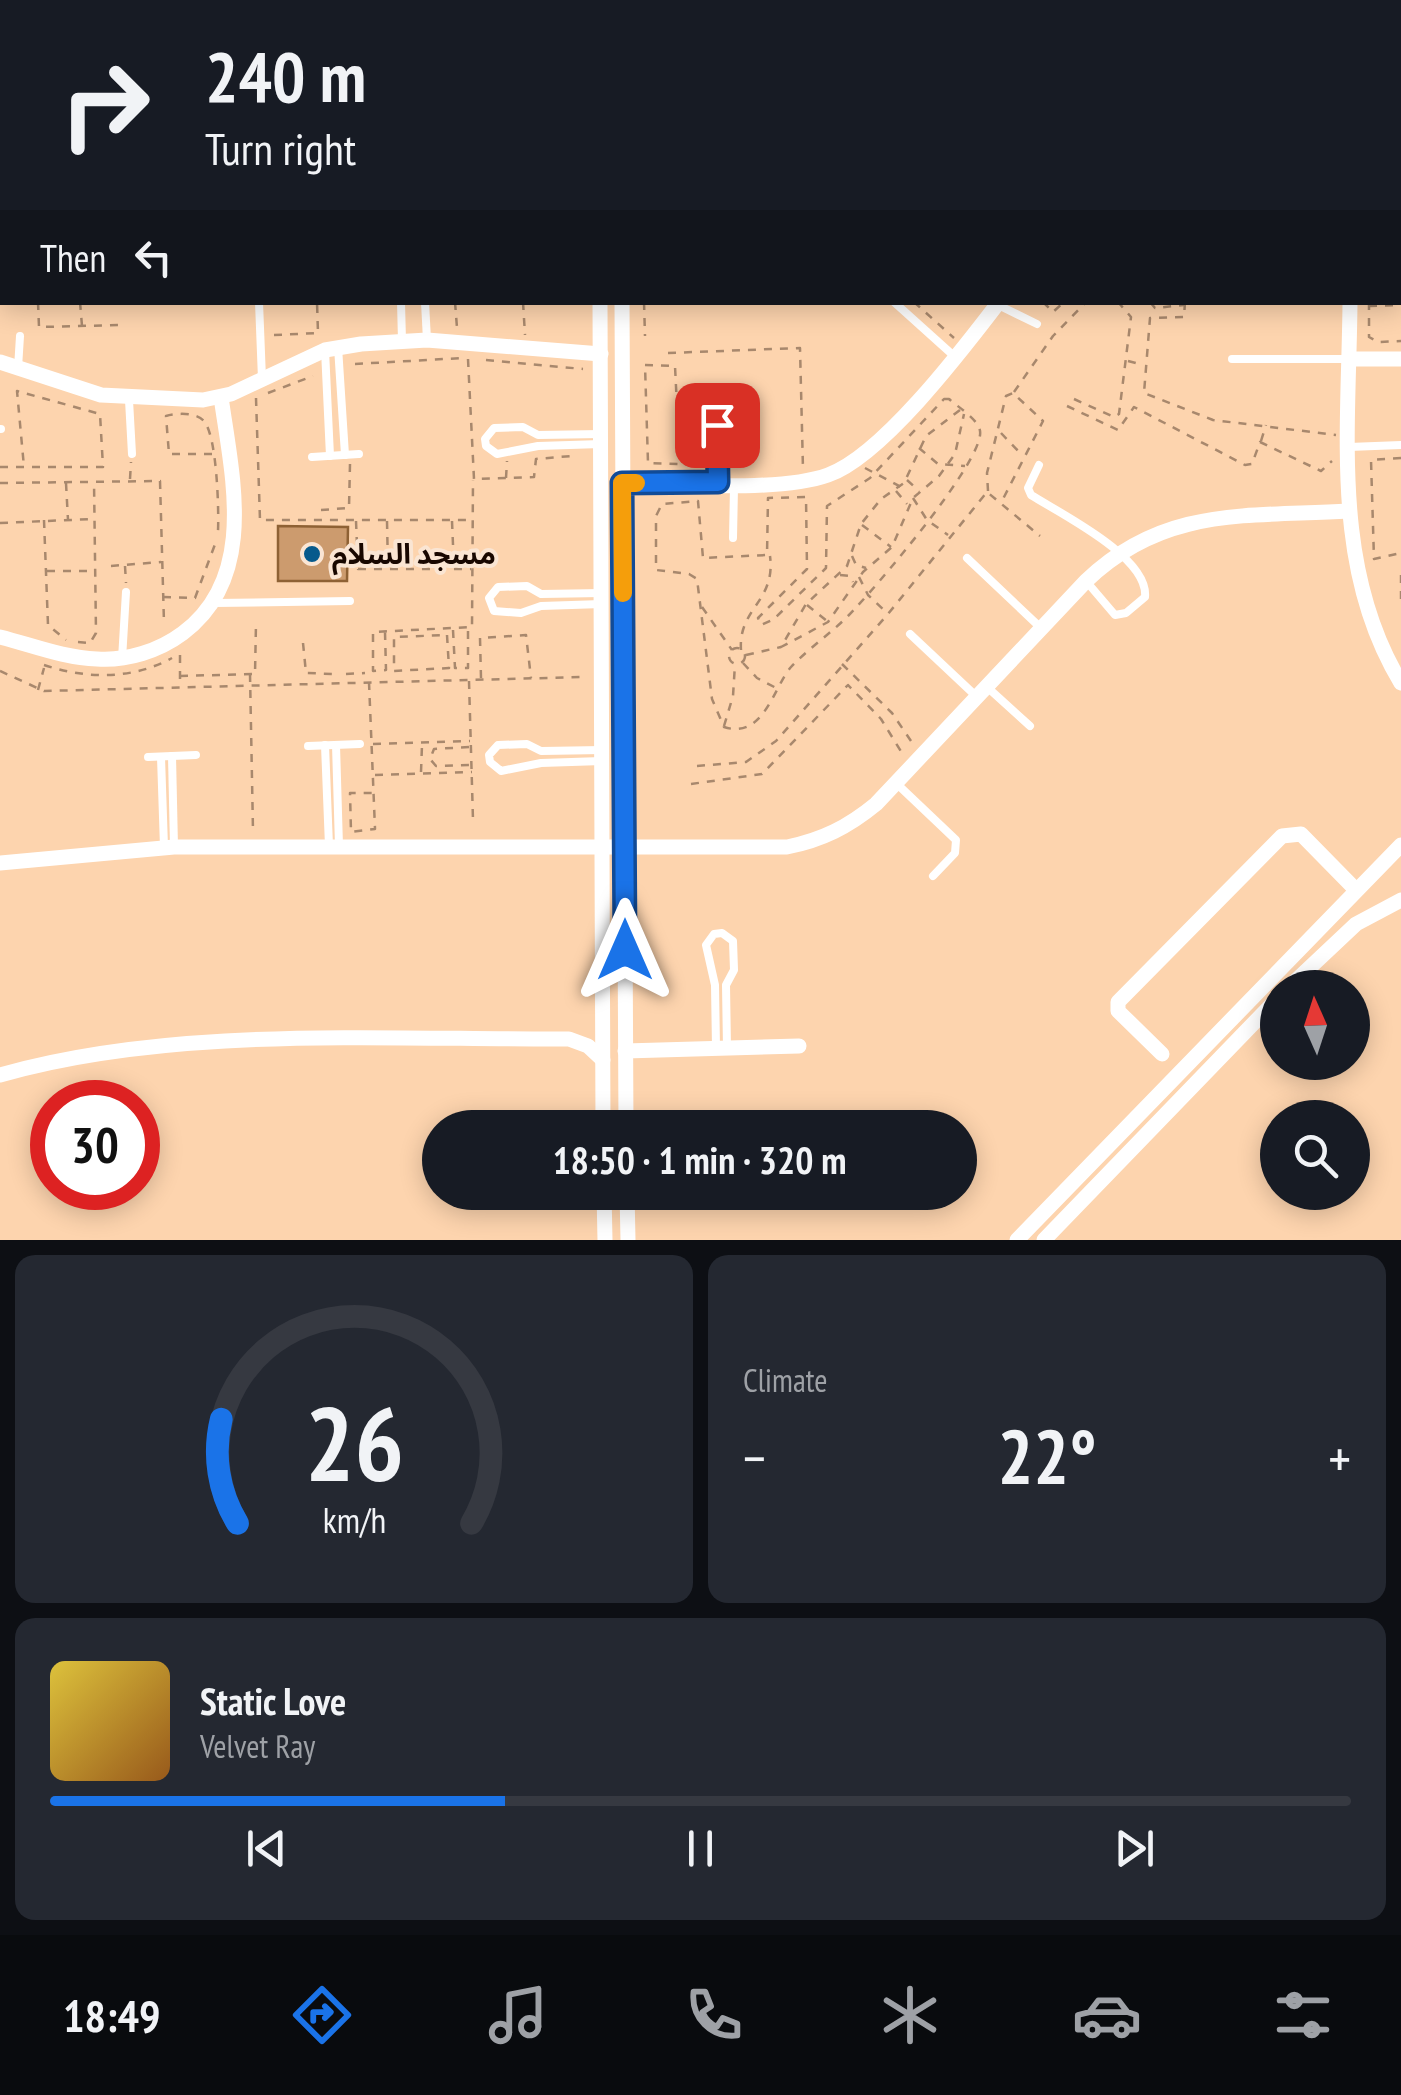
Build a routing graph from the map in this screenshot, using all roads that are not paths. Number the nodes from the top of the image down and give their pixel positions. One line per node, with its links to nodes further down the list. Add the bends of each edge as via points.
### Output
1 (259, 305): 22 (lane)
2 (401, 305): 13 (lane)
3 (425, 305): 12 (lane)
4 (600, 305): 16 (street)
5 (622, 305): 34 (street)
6 (898, 305): 15 (lane)
7 (998, 305): 15 (street)
8 (1001, 305): 10 (lane)
9 (1350, 305): 18 (street)
10 (1037, 324)
11 (20, 336): 21 (lane)
12 (426, 340): 13 (street); 16 (street)
13 (402, 341): 14 (street)
14 (332, 349): 22 (street); 30 (lane); 30 (lane, via 351,455)
15 (958, 351): 33 (street, via 856,460 803,480)
16 (601, 354): 26 (street)
17 (1232, 359): 18 (lane)
18 (1350, 359): 19 (street); 27 (street)
19 (1401, 359)
20 (0, 362): 21 (street)
21 (18, 368): 25 (street)
22 (262, 379): 24 (street)
23 (717, 396): 33 (lane)
24 (221, 397): 25 (street); 43 (street, via 236,512)
25 (129, 400): 29 (lane)
26 (602, 439): 26 (lane, via 494,428 486,446 507,454); 41 (street)
27 (1348, 442): 28 (lane); 35 (street)
28 (1401, 445)
29 (132, 454)
30 (330, 456): 31 (lane)
31 (312, 457)
32 (1039, 465): 37 (lane, via 1029,493)
33 (726, 482): 34 (street); 36 (lane)
34 (622, 483): 64 (street)
35 (1348, 511): 37 (street, via 1174,525); 48 (street, via 1363,594)
36 (733, 538)
37 (1120, 551): 39 (street); 39 (lane, via 1144,584 1145,597 1116,614)
38 (967, 558): 44 (lane)
39 (1086, 581): 44 (street)
40 (126, 592): 47 (lane)
41 (602, 598): 41 (lane, via 541,594 527,586 498,588 490,605 502,614); 58 (street)
42 (350, 601): 43 (lane)
43 (214, 603): 47 (street, via 174,640)
44 (1042, 629): 49 (street)
45 (910, 634): 49 (lane)
46 (0, 637): 47 (street, via 81,658)
47 (122, 658)
48 (1401, 683)
49 (982, 692): 50 (lane); 60 (street)
50 (1030, 726)
51 (360, 744): 52 (lane)
52 (336, 745): 54 (lane); 65 (lane)
53 (308, 746): 54 (lane)
54 (325, 746): 65 (lane)
55 (196, 755): 57 (lane)
56 (161, 756): 57 (lane); 59 (lane); 62 (lane)
57 (172, 756): 62 (lane)
58 (603, 756): 58 (lane, via 541,752 527,744 498,744 489,756 501,771); 63 (street)
59 (148, 757)
60 (896, 783): 64 (street, via 857,820 812,842); 67 (lane, via 956,840 954,853)
61 (1401, 844): 68 (street)
62 (169, 847): 65 (street); 66 (street)
63 (604, 849): 64 (street); 65 (street); 71 (street)
64 (625, 849): 76 (street)
65 (334, 850)
66 (0, 863)
67 (934, 876)
68 (1356, 890): 77 (street, via 1300,834 1282,836 1118,1002 1118,1011); 86 (street)
69 (1401, 900): 70 (street, via 1356,924)
70 (1307, 970)
71 (603, 1013): 73 (street); 78 (street)
72 (1260, 1017): 87 (street)
73 (569, 1039): 78 (street); 79 (street, via 151,1048)
74 (799, 1046): 75 (street)
75 (722, 1048): 75 (lane, via 734,964 732,942 722,933 706,945); 76 (street)
76 (625, 1051): 81 (street)
77 (1162, 1054)
78 (603, 1060): 80 (street)
79 (0, 1075)
80 (603, 1110)
81 (626, 1110)
82 (604, 1210): 84 (street)
83 (627, 1210): 85 (street)
84 (604, 1240)
85 (628, 1240)
86 (1017, 1240)
87 (1044, 1240)

